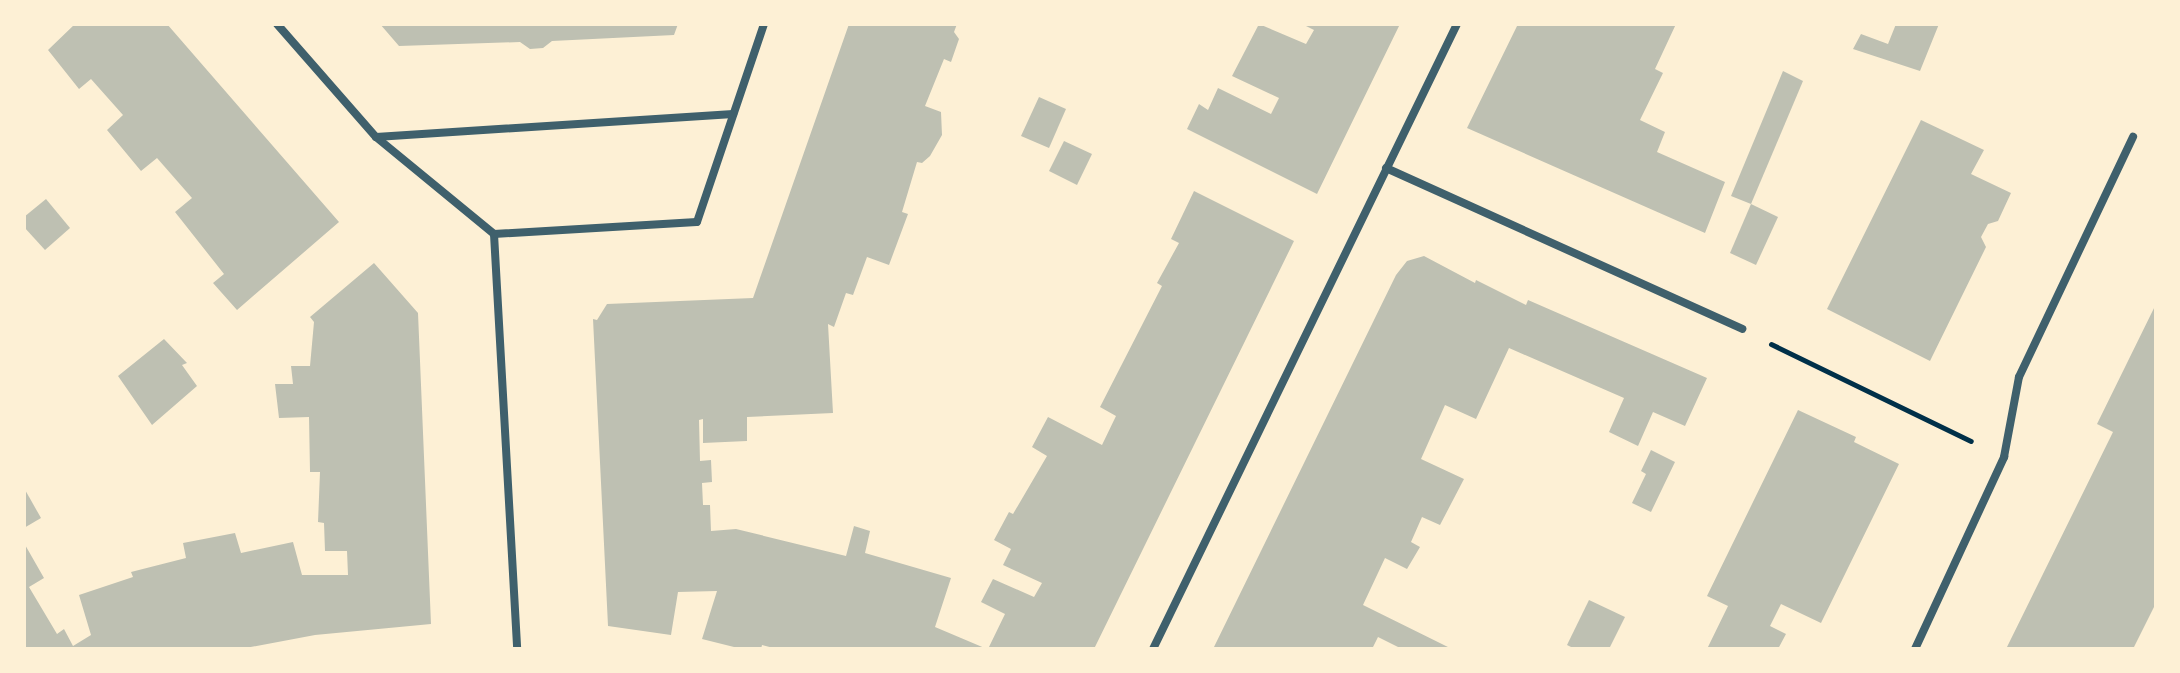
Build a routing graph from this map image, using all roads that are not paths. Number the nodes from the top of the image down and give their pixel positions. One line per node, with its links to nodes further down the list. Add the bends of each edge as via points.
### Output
1 (277, 24): 5 (street)
2 (764, 24): 4 (street)
3 (1457, 24): 7 (street)
4 (733, 114): 5 (street); 8 (street, via 697,222)
5 (376, 137): 8 (street)
6 (2133, 137): 12 (street, via 2019,377 2004,457)
7 (1386, 168): 9 (street); 11 (street)
8 (494, 234): 10 (street)
9 (1742, 329)
10 (517, 649)
11 (1153, 649)
12 (1915, 649)

